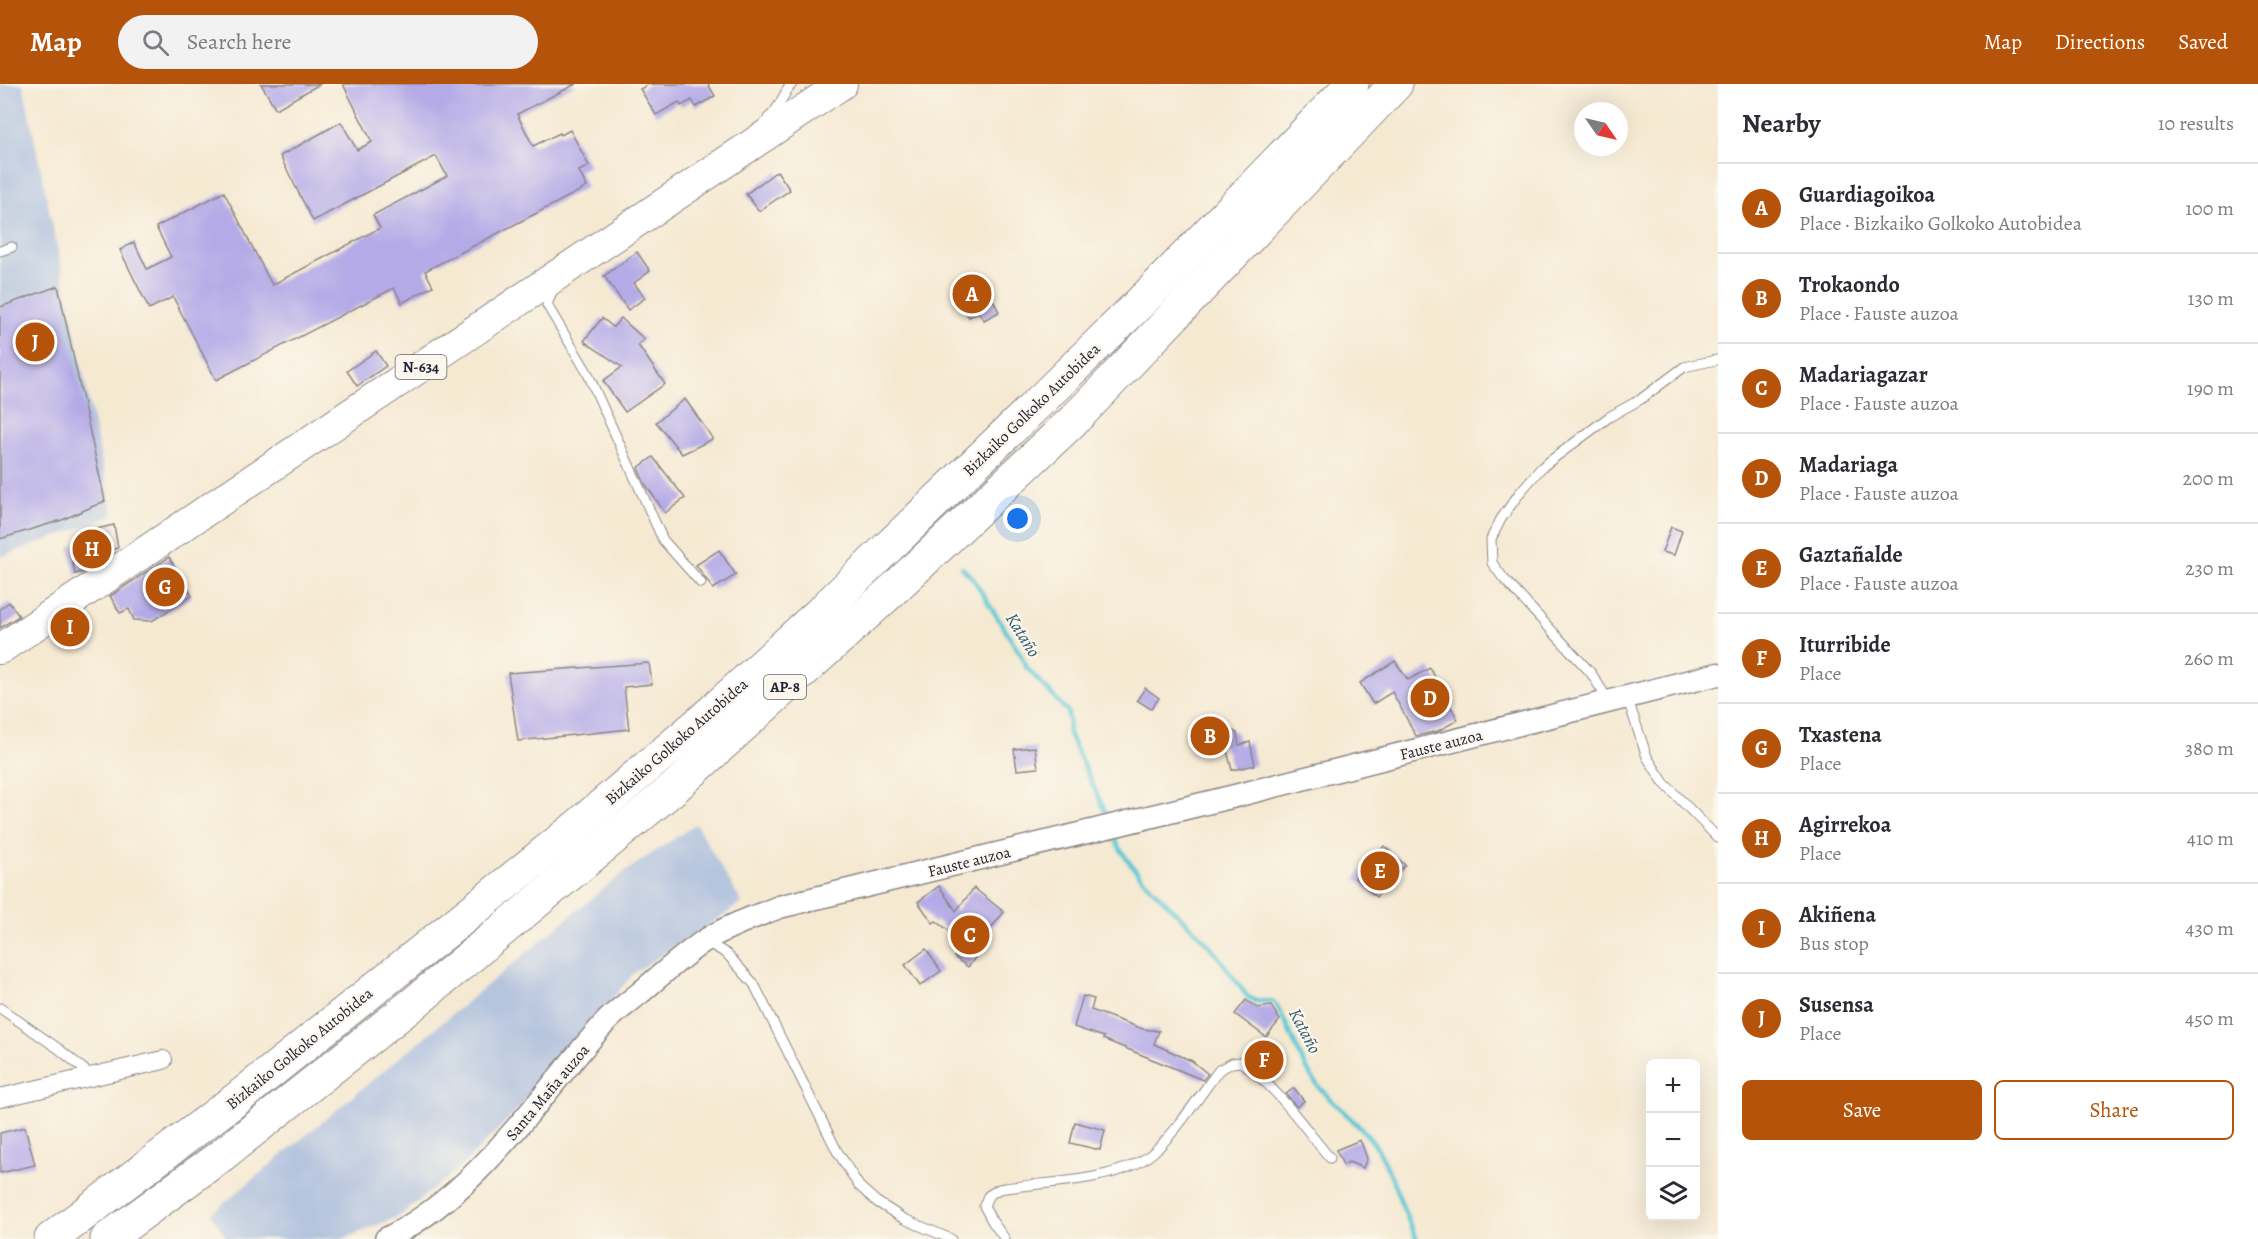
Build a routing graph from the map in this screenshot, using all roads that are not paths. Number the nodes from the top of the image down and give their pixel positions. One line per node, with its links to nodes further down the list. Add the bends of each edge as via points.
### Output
1 (792, 84): 5 (lane, via 774,114)
2 (842, 84): 7 (highway, N-634)
3 (1352, 84): 25 (highway, Bizkaiko Golkoko Autobidea / AP-8, via 1043,398 706,717 513,878 238,1098)
4 (1396, 84): 26 (highway, Bizkaiko Golkoko Autobidea / AP-8, via 1076,418 691,772 405,1011)
5 (756, 126)
6 (662, 192): 7 (lane)
7 (631, 226): 10 (highway, N-634)
8 (12, 247): 9 (lane)
9 (0, 250)
10 (566, 269): 11 (highway, N-634); 12 (lane)
11 (518, 302): 12 (lane); 15 (highway, N-634)
12 (547, 305): 14 (lane, via 587,372 663,540)
13 (1716, 360): 17 (lane, via 1684,367 1542,467 1501,519 1491,539 1492,563 1504,579)
14 (701, 583)
15 (0, 650)
16 (1718, 674): 17 (street, Fauste auzoa)
17 (1618, 699): 18 (lane, via 1664,783); 19 (street, Fauste auzoa, via 779,907)
18 (1718, 838)
19 (705, 940): 27 (street, Santa Maña auzoa, via 604,1023 507,1141 466,1182); 28 (lane, via 727,954 753,984 837,1151 859,1186 904,1219)
20 (0, 1008): 22 (lane)
21 (163, 1060): 22 (street)
22 (94, 1078): 23 (street)
23 (0, 1098)
24 (1330, 1158): 29 (lane, via 1272,1087 1241,1062 1232,1063 1219,1070 1146,1159 1118,1172 999,1189 988,1196 984,1206)
25 (63, 1230)
26 (114, 1234)
27 (386, 1239)
28 (951, 1239)
29 (1005, 1239)

